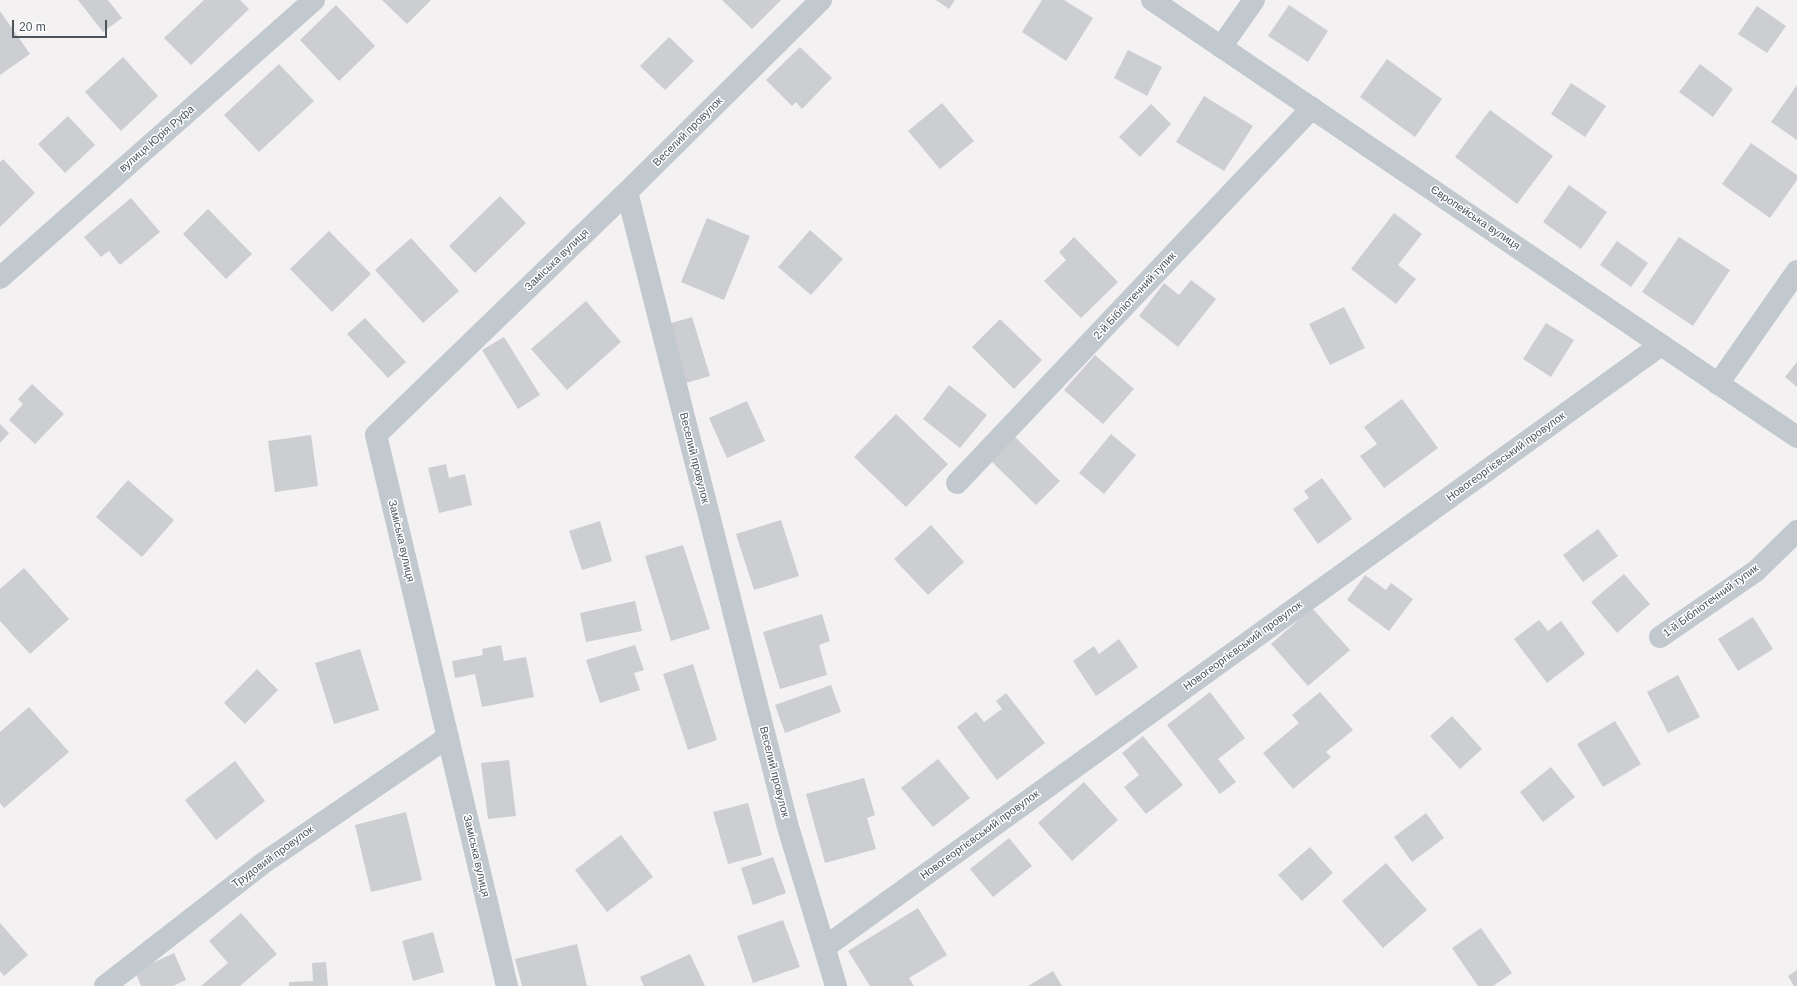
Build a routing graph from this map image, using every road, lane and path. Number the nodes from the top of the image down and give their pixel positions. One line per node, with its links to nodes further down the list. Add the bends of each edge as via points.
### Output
1 (314, 0): 9 (street, вулиця Юрія Руфа)
2 (821, 0): 7 (street, Веселий провулок)
3 (1152, 0): 5 (street, Європейська вулиця)
4 (1254, 0): 5 (street)
5 (1221, 47): 6 (street, Європейська вулиця)
6 (1312, 108): 10 (street, Європейська вулиця); 13 (street, 2-й Бібліотечний тупик)
7 (627, 192): 16 (street, Заміська вулиця, via 376,435); 17 (street, Веселий провулок, via 788,827)
8 (1797, 271): 11 (street)
9 (0, 278)
10 (1661, 345): 11 (street, Європейська вулиця); 17 (street, Новогеоргієвський провулок)
11 (1718, 384): 12 (street, Європейська вулиця)
12 (1797, 437)
13 (957, 483)
14 (1797, 531): 15 (street, 1-й Бібліотечний тупик, via 1756,571)
15 (1660, 637)
16 (448, 737): 18 (street, Трудовий провулок, via 262,864); 19 (street, Заміська вулиця)
17 (825, 947): 20 (street, Веселий провулок)
18 (105, 986)
19 (507, 986)
20 (836, 986)

